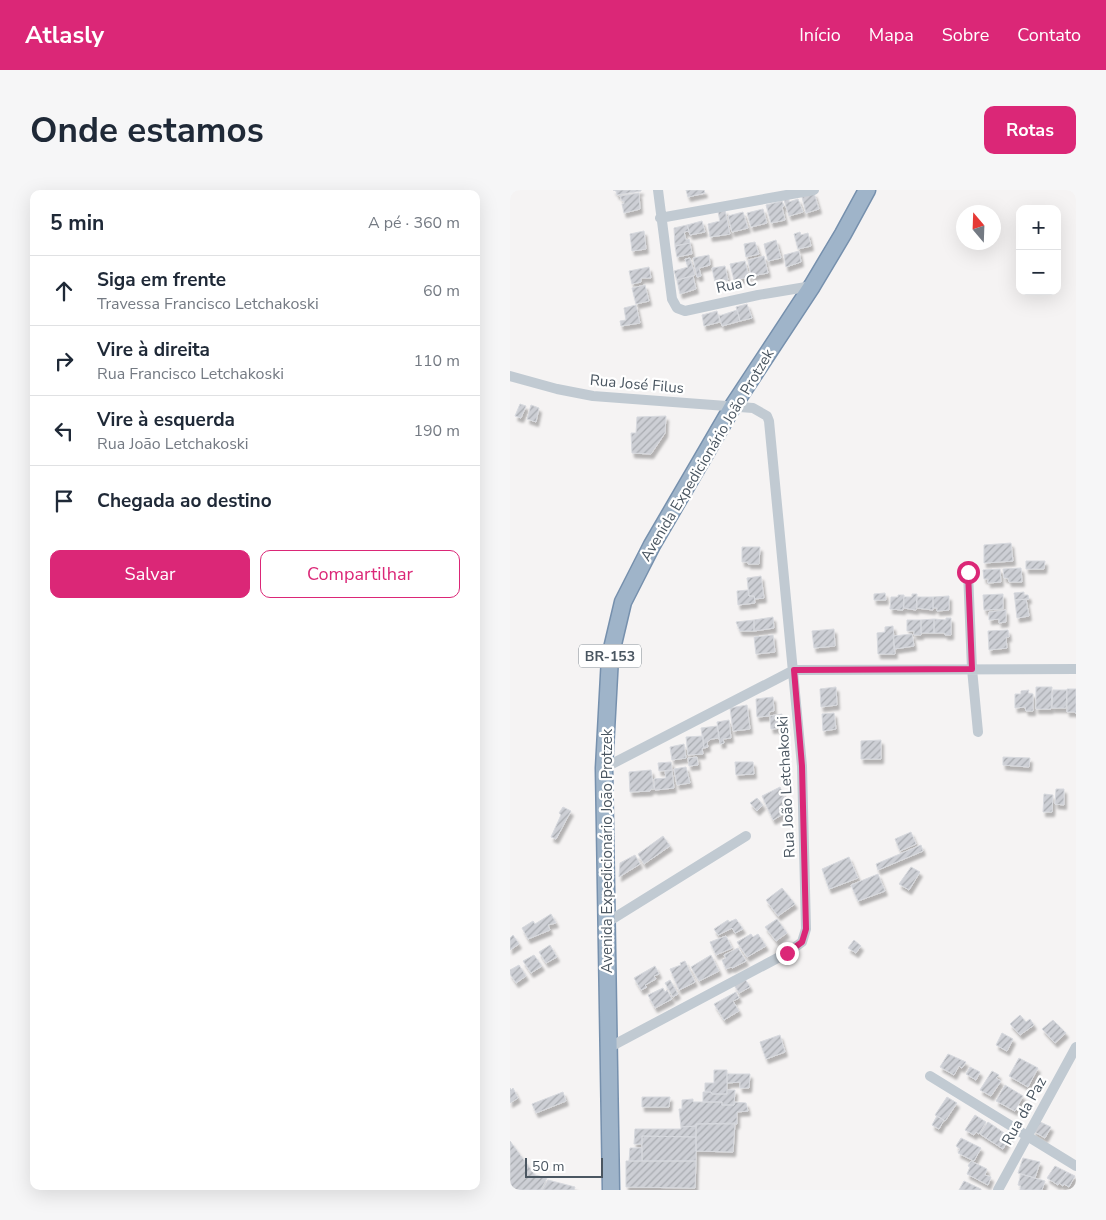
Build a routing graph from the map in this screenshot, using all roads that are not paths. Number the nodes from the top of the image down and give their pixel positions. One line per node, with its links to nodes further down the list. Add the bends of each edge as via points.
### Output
1 (658, 190): 4 (street)
2 (814, 190): 4 (street)
3 (867, 190): 5 (highway, Avenida Expedicionário João Protzek / BR-153)
4 (660, 218): 5 (street, Rua C, via 672,299 677,308 685,311)
5 (812, 286): 7 (highway, Avenida Expedicionário João Protzek / BR-153)
6 (510, 376): 7 (street, Rua José Filus, via 593,396)
7 (733, 406): 8 (street, Rua José Filus); 14 (highway, Avenida Expedicionário João Protzek / BR-153, via 652,545 623,602 610,657)
8 (762, 412): 12 (street, Rua João Letchakoski, via 769,421)
9 (968, 572): 10 (street)
10 (972, 669): 11 (street); 12 (street); 13 (street)
11 (1076, 669)
12 (794, 670): 14 (street); 18 (street, Rua João Letchakoski, via 802,766 806,929 802,942 778,958)
13 (978, 732)
14 (604, 768): 16 (highway, Avenida Expedicionário João Protzek / BR-153)
15 (746, 836): 16 (street)
16 (606, 923): 18 (highway, Avenida Expedicionário João Protzek / BR-153)
17 (1076, 1047): 20 (street, Rua da Paz)
18 (608, 1048): 22 (highway, Avenida Expedicionário João Protzek / BR-153)
19 (930, 1076): 20 (street)
20 (1026, 1136): 21 (street); 23 (street, Rua da Paz)
21 (1076, 1166)
22 (611, 1190)
23 (998, 1190)

